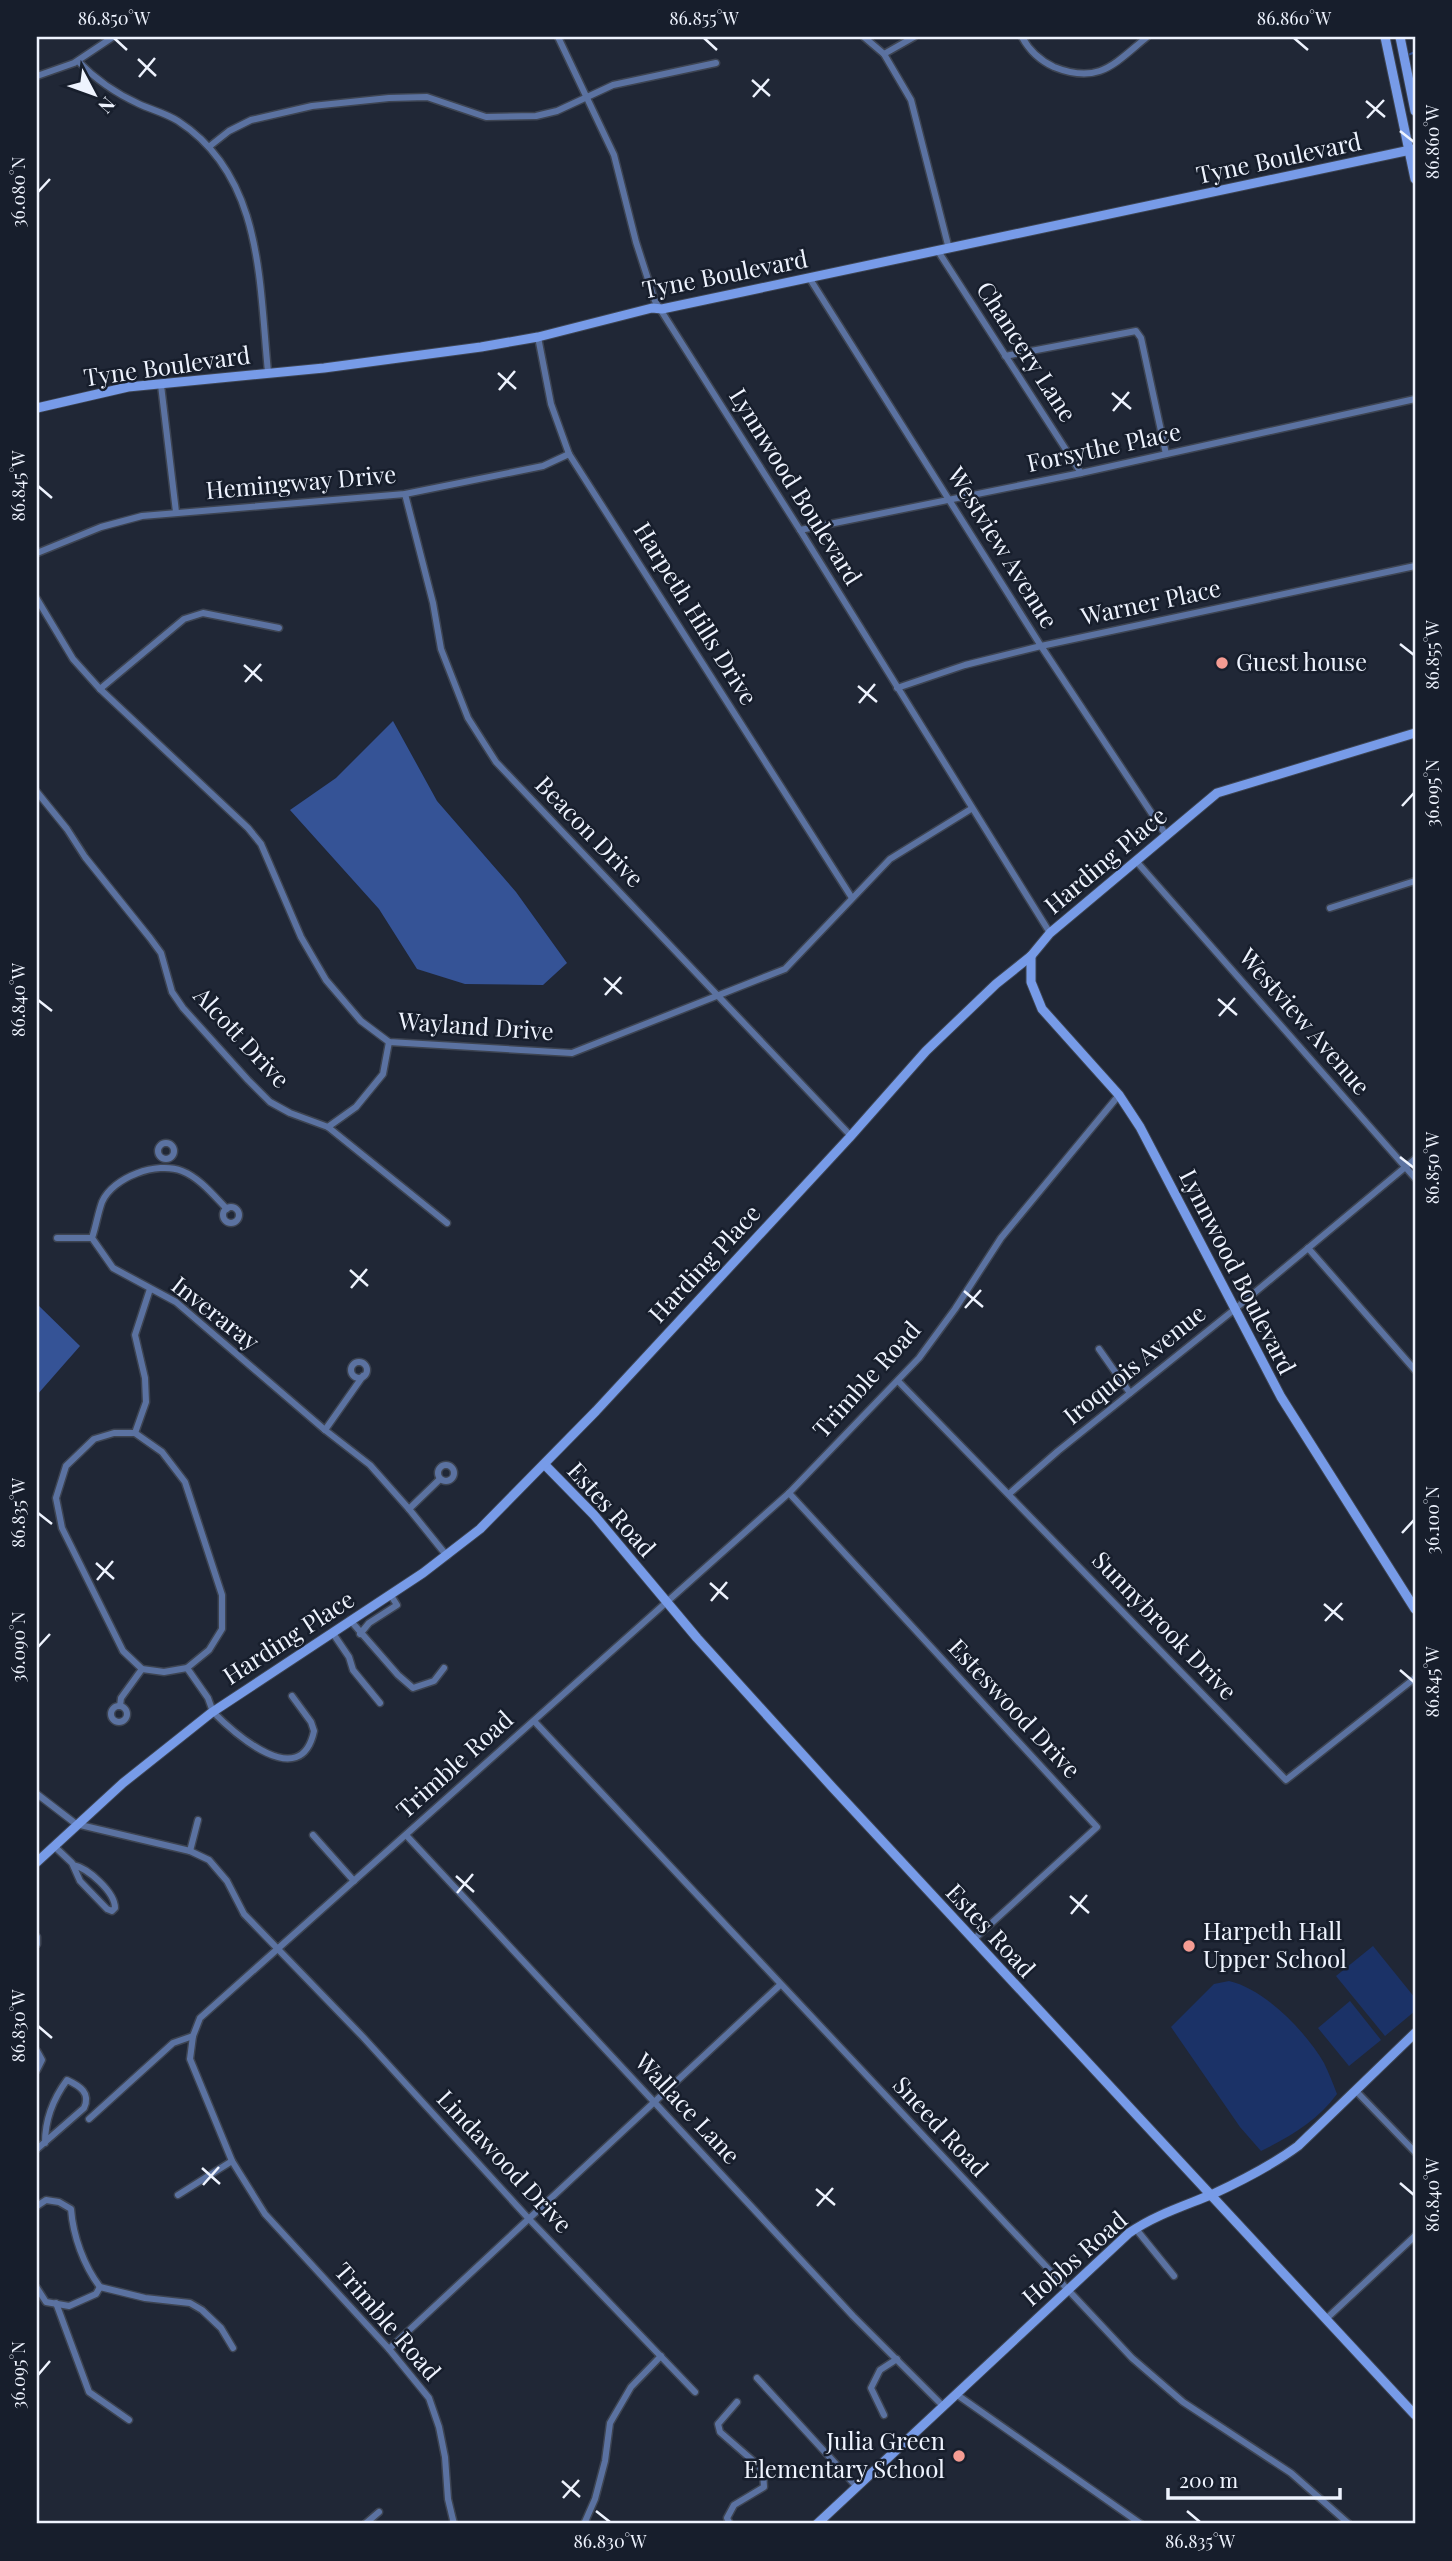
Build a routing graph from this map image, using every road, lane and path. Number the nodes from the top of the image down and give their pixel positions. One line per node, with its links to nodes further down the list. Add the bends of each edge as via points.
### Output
1 (113, 37): 10 (street)
2 (558, 37): 13 (street, Lynnwood Boulevard)
3 (864, 37): 9 (street, Chancery Lane)
4 (914, 37): 9 (street)
5 (1022, 37): 6 (street, via 1043,62 1080,75 1106,69)
6 (1147, 37)
7 (1385, 37): 16 (street)
8 (1400, 37): 14 (street)
9 (884, 54): 18 (street, Chancery Lane, via 911,100)
10 (78, 61): 12 (street); 15 (street, via 95,79 164,113)
11 (716, 63): 13 (street, via 636,79)
12 (37, 76)
13 (587, 96): 15 (street, via 536,116 486,117 427,97 312,106 251,120); 20 (street, Lynnwood Boulevard, via 614,155 639,251 655,301)
14 (1415, 111)
15 (210, 146): 23 (street, via 242,197 254,239)
16 (1412, 150): 17 (street); 18 (street, Tyne Boulevard)
17 (1415, 179)
18 (943, 250): 19 (street, Tyne Boulevard); 22 (street, Chancery Lane)
19 (810, 279): 20 (street, Tyne Boulevard); 31 (street, Westview Avenue)
20 (662, 309): 21 (street, Tyne Boulevard); 33 (street, Lynnwood Boulevard)
21 (538, 337): 23 (street, Tyne Boulevard, via 408,358); 27 (street, Harpeth Hills Drive, via 551,404)
22 (1005, 356): 28 (street, via 1136,331); 29 (street, Chancery Lane)
23 (268, 372): 24 (street, Tyne Boulevard)
24 (161, 385): 26 (street, Tyne Boulevard, via 128,387); 32 (street)
25 (1415, 398): 28 (street, Forsythe Place)
26 (37, 408)
27 (569, 454): 30 (street, Hemingway Drive, via 543,466); 47 (street, Harpeth Hills Drive)
28 (1166, 454): 29 (street, Forsythe Place)
29 (1081, 473): 31 (street, Forsythe Place)
30 (405, 494): 32 (street, Hemingway Drive); 51 (street, Beacon Drive, via 441,649 468,718 493,758)
31 (948, 501): 33 (street, Forsythe Place); 38 (street, Westview Avenue)
32 (176, 512): 34 (street, Hemingway Drive, via 101,527)
33 (800, 530): 39 (street, Lynnwood Boulevard)
34 (37, 554)
35 (1415, 566): 38 (street, Warner Place)
36 (37, 600): 40 (street, Wayland Drive, via 73,659)
37 (279, 628): 40 (street, via 203,613 184,619)
38 (1041, 646): 39 (street, Warner Place); 44 (street, Westview Avenue)
39 (897, 688): 43 (street, Lynnwood Boulevard)
40 (100, 689): 52 (street, Wayland Drive, via 248,828 261,844 301,937 326,980 361,1021)
41 (1415, 733): 44 (street, Harding Place, via 1217,793)
42 (37, 792): 54 (street, Alcott Drive, via 161,953 172,992 183,1008 266,1099)
43 (971, 808): 47 (street, Wayland Drive, via 890,859); 49 (street, Lynnwood Boulevard)
44 (1166, 835): 45 (street, Harding Place)
45 (1136, 861): 49 (street, Harding Place); 58 (street, Westview Avenue)
46 (1415, 881): 48 (street)
47 (852, 898): 51 (street, Wayland Drive, via 785,969)
48 (1330, 908)
49 (1050, 933): 50 (street, Harding Place)
50 (1031, 956): 53 (street, Lynnwood Boulevard, via 1031,982 1042,1009); 55 (street, Harding Place, via 926,1051)
51 (720, 995): 52 (street, Wayland Drive, via 572,1054); 55 (street, Beacon Drive)
52 (389, 1042): 54 (street, via 383,1074 356,1107)
53 (1119, 1095): 67 (street, Lynnwood Boulevard); 71 (street, Trimble Road, via 1001,1238 955,1309)
54 (328, 1126): 62 (street, Alcott Drive)
55 (851, 1136): 75 (street, Harding Place)
56 (165, 1159): 59 (street)
57 (1415, 1159): 58 (street, Iroquois Avenue)
58 (1406, 1167): 60 (street, Westview Avenue); 65 (street, Iroquois Avenue)
59 (165, 1169): 61 (street, via 180,1170 193,1178); 64 (street, via 125,1177 103,1199)
60 (1415, 1178)
61 (227, 1209)
62 (447, 1223)
63 (57, 1238): 64 (street)
64 (92, 1238): 66 (street, Inveraray, via 113,1268)
65 (1308, 1248): 67 (street, Iroquois Avenue); 69 (street)
66 (150, 1289): 73 (street, Inveraray, via 176,1302); 74 (street, via 135,1335 146,1402)
67 (1235, 1309): 72 (street, Iroquois Avenue); 83 (street, Lynnwood Boulevard, via 1281,1397)
68 (1099, 1349): 72 (street)
69 (1415, 1370)
70 (363, 1376): 73 (street)
71 (898, 1381): 77 (street, Trimble Road); 78 (street, Sunnybrook Drive)
72 (1130, 1393): 78 (street, Iroquois Avenue)
73 (325, 1430): 79 (street, Inveraray, via 370,1465)
74 (135, 1433): 87 (street, via 162,1452 185,1482 222,1595 222,1629 209,1650); 89 (street, via 94,1439 66,1466 56,1498 62,1528 122,1651)
75 (545, 1465): 80 (street, Harding Place); 82 (street, Estes Road)
76 (440, 1479): 79 (street)
77 (789, 1493): 82 (street, Trimble Road); 107 (street, Esteswood Drive, via 1097,1827)
78 (1009, 1494): 90 (street, Sunnybrook Drive, via 1286,1780)
79 (409, 1509): 80 (street, Inveraray)
80 (447, 1556): 81 (street, Harding Place)
81 (390, 1594): 84 (street, Harding Place); 86 (street, via 397,1605)
82 (666, 1601): 95 (street, Trimble Road); 107 (street, Estes Road)
83 (1415, 1609)
84 (350, 1620): 85 (street, Harding Place); 86 (street)
85 (332, 1632): 92 (street, via 353,1670); 94 (street, Harding Place)
86 (360, 1634): 88 (street, via 413,1688 433,1681)
87 (187, 1668): 89 (street); 94 (street)
88 (444, 1668)
89 (142, 1669): 93 (street)
90 (1415, 1678)
91 (292, 1696): 94 (street, via 314,1731 307,1749 296,1757 263,1752 236,1735)
92 (380, 1703)
93 (120, 1706)
94 (213, 1712): 98 (street, Harding Place)
95 (534, 1721): 100 (street, Trimble Road); 110 (street, Sneed Road)
96 (37, 1794): 98 (street)
97 (198, 1821): 102 (street)
98 (76, 1824): 101 (street, Harding Place); 102 (street)
99 (313, 1835): 105 (street)
100 (406, 1835): 105 (street, Trimble Road); 116 (street, Wallace Lane)
101 (54, 1846): 103 (street, Harding Place); 104 (street)
102 (190, 1851): 109 (street, via 218,1869 244,1914)
103 (37, 1863)
104 (73, 1865): 104 (street, via 84,1868 109,1892 116,1903 112,1911 80,1881)
105 (354, 1881): 109 (street, Trimble Road)
106 (37, 1937): 108 (street)
107 (973, 1940): 122 (street, Estes Road)
108 (37, 1944)
109 (278, 1950): 112 (street, Trimble Road, via 200,2018); 125 (street, Lindawood Drive)
110 (780, 1984): 116 (street); 131 (street, Sneed Road)
111 (1415, 2033): 115 (street, Hobbs Road)
112 (193, 2036): 117 (street, via 173,2043); 121 (street, Trimble Road, via 190,2059)
113 (37, 2050): 114 (street, via 42,2060)
114 (37, 2070)
115 (1356, 2091): 120 (street); 122 (street, Hobbs Road, via 1278,2161)
116 (654, 2102): 125 (street); 137 (street, Wallace Lane)
117 (89, 2119)
118 (45, 2143): 118 (street, via 87,2100 87,2095 67,2080 54,2099); 119 (street)
119 (37, 2149)
120 (1415, 2152)
121 (232, 2161): 123 (street); 135 (street, Trimble Road, via 265,2214)
122 (1211, 2194): 126 (street, Hobbs Road); 133 (street, Estes Road)
123 (178, 2195)
124 (37, 2206): 129 (street, via 46,2200 71,2209 78,2244)
125 (529, 2219): 135 (street); 136 (street, Lindawood Drive)
126 (1136, 2229): 128 (street); 131 (street, Hobbs Road)
127 (1415, 2236): 133 (street)
128 (1174, 2276)
129 (100, 2287): 132 (street, via 96,2294 69,2306); 134 (street, via 190,2303 221,2328)
130 (37, 2288): 132 (street, via 46,2302)
131 (1066, 2290): 140 (street, Hobbs Road); 154 (street, Sneed Road, via 1166,2390 1290,2473)
132 (56, 2303): 145 (street, via 89,2392)
133 (1326, 2319): 144 (street, Estes Road)
134 (233, 2348)
135 (389, 2349): 149 (street, Trimble Road, via 429,2398 443,2446)
136 (662, 2356): 139 (street, Lindawood Drive); 150 (street, via 631,2387 610,2423 605,2461)
137 (897, 2359): 142 (street, Wallace Lane); 143 (street, via 880,2370 871,2388)
138 (757, 2378): 146 (street)
139 (695, 2392)
140 (956, 2394): 142 (street, Hobbs Road); 153 (street)
141 (737, 2402): 151 (street, via 718,2424 720,2432 759,2466 764,2487 734,2505 727,2518)
142 (943, 2406): 146 (street, Hobbs Road)
143 (884, 2415)
144 (1415, 2415)
145 (129, 2420)
146 (858, 2487): 152 (street, Hobbs Road)
147 (379, 2512): 148 (street)
148 (365, 2524)
149 (454, 2524)
150 (584, 2524)
151 (730, 2524)
152 (817, 2524)
153 (1141, 2524)
154 (1349, 2524)

